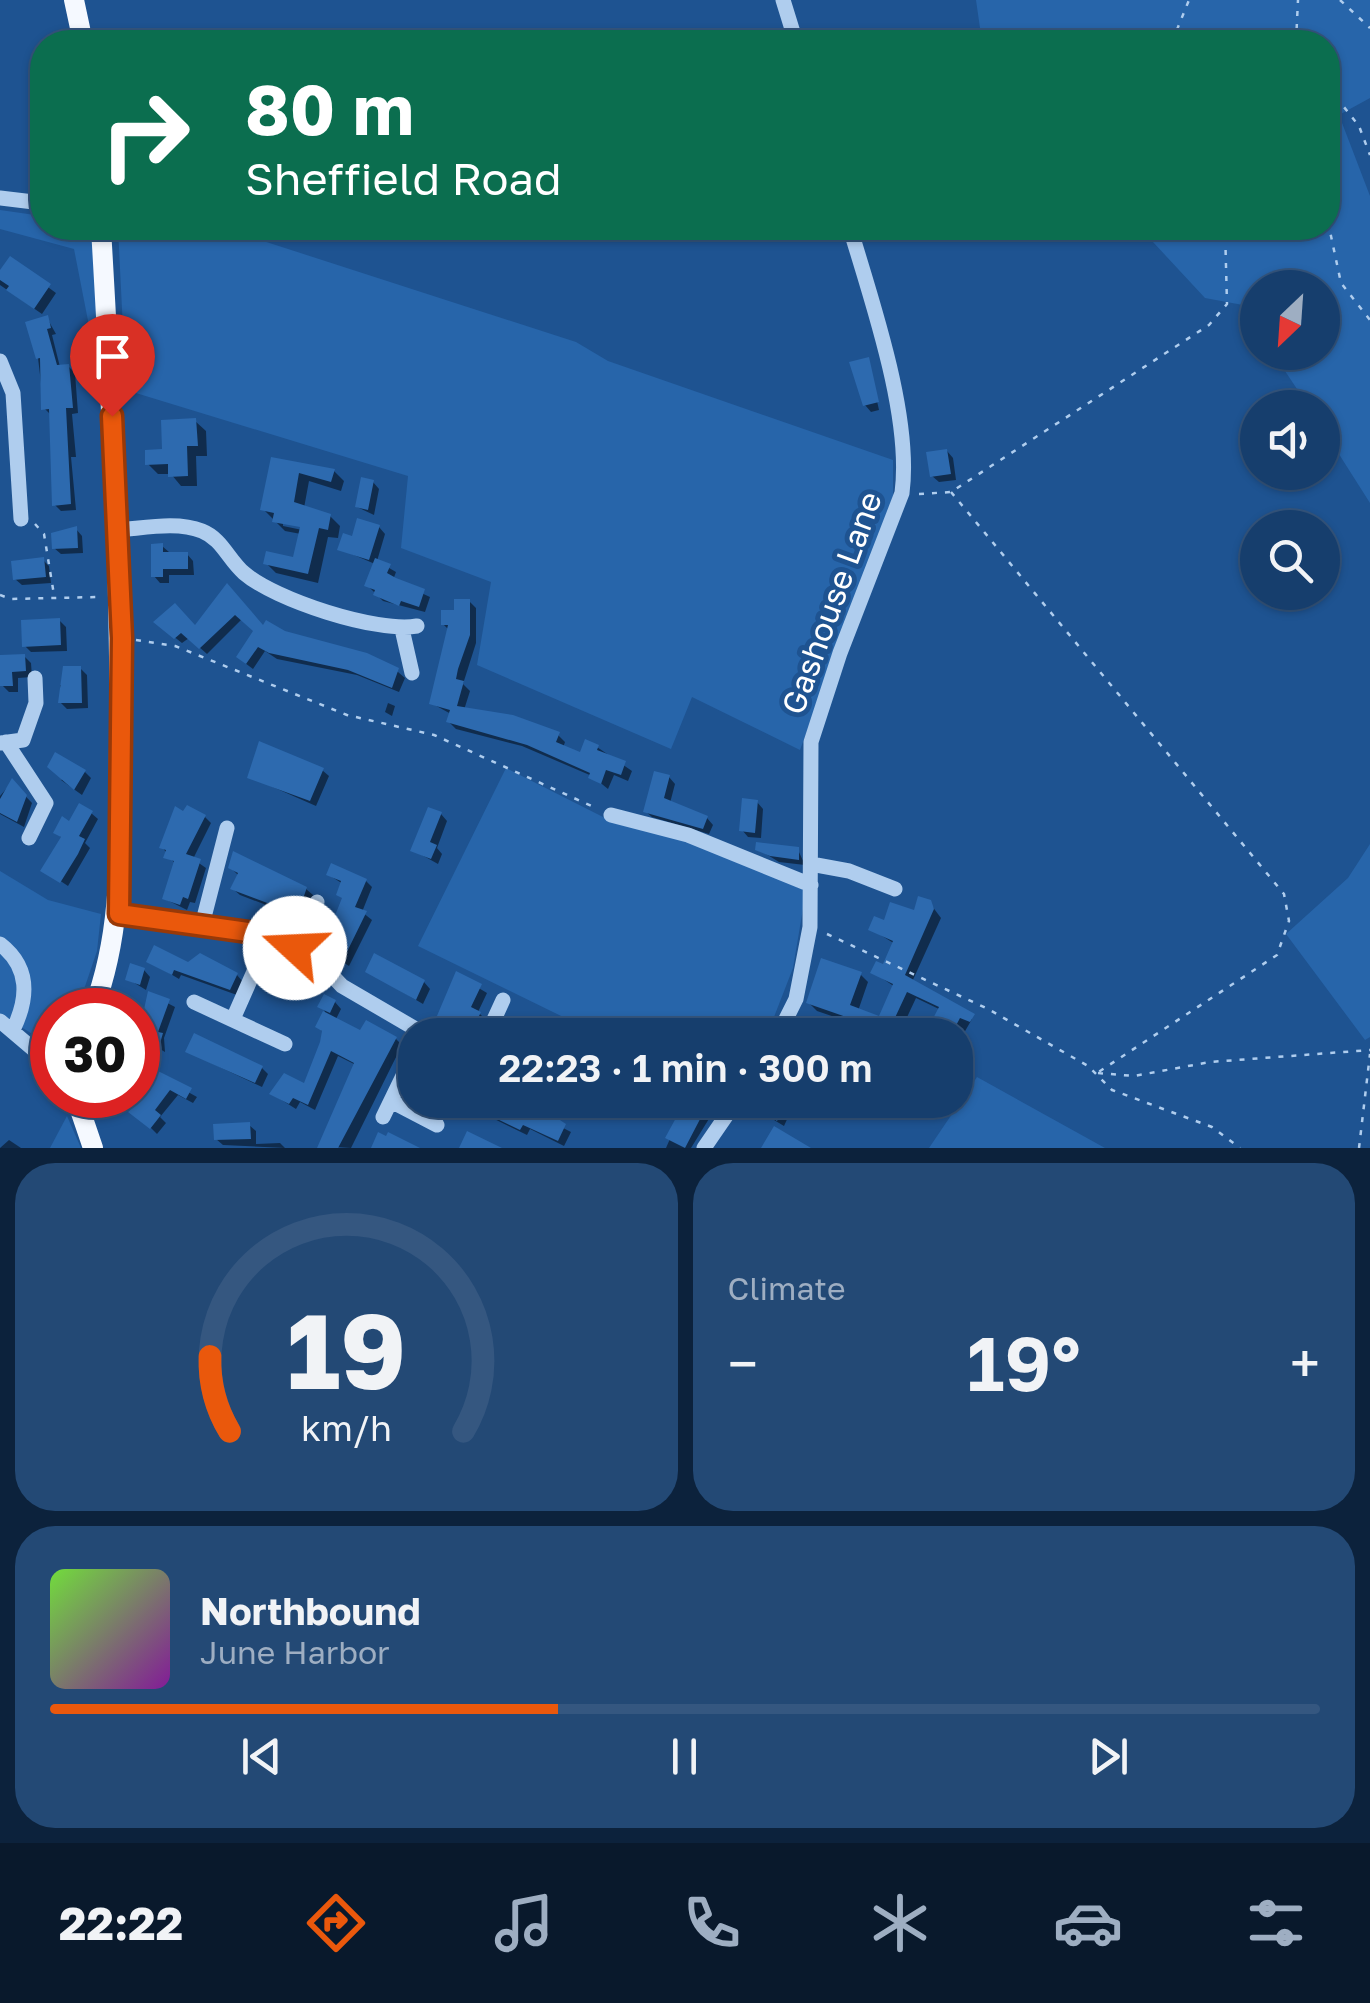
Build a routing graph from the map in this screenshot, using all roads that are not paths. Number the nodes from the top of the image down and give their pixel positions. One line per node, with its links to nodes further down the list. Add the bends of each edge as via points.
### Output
1 (74, 0): 3 (main road)
2 (783, 0): 4 (street)
3 (80, 30)
4 (792, 30)
5 (0, 198): 6 (street)
6 (30, 201)
7 (102, 240): 11 (main road)
8 (853, 240): 18 (street, Gashouse Lane, via 906,467 811,742)
9 (0, 361): 10 (street, via 13,393)
10 (21, 518)
11 (118, 530): 12 (street, via 186,526 217,539 245,574 310,610 410,627); 22 (main road)
12 (412, 674)
13 (35, 678): 14 (street, via 36,703 23,740)
14 (3, 742): 17 (street, via 46,803)
15 (611, 815): 19 (street, via 688,834)
16 (227, 828): 23 (street)
17 (30, 838)
18 (811, 864): 19 (street, Gashouse Lane); 20 (street)
19 (811, 885): 31 (street, Gashouse Lane, via 810,927)
20 (895, 889)
21 (317, 902): 26 (street)
22 (119, 914): 23 (street); 27 (main road)
23 (202, 924): 24 (street)
24 (270, 935): 26 (street); 32 (street)
25 (0, 944): 34 (street, via 26,986 26,1003)
26 (295, 948): 33 (street)
27 (101, 988)
28 (504, 1000): 30 (street)
29 (194, 1002): 32 (street)
30 (495, 1018)
31 (787, 1018)
32 (234, 1019): 35 (street)
33 (398, 1019)
34 (5, 1028): 36 (street)
35 (286, 1044)
36 (30, 1048)
37 (398, 1086): 38 (street)
38 (391, 1101): 40 (street); 42 (street)
39 (83, 1118): 43 (main road)
40 (383, 1118)
41 (725, 1118): 44 (street)
42 (437, 1124)
43 (93, 1148)
44 (704, 1148)

